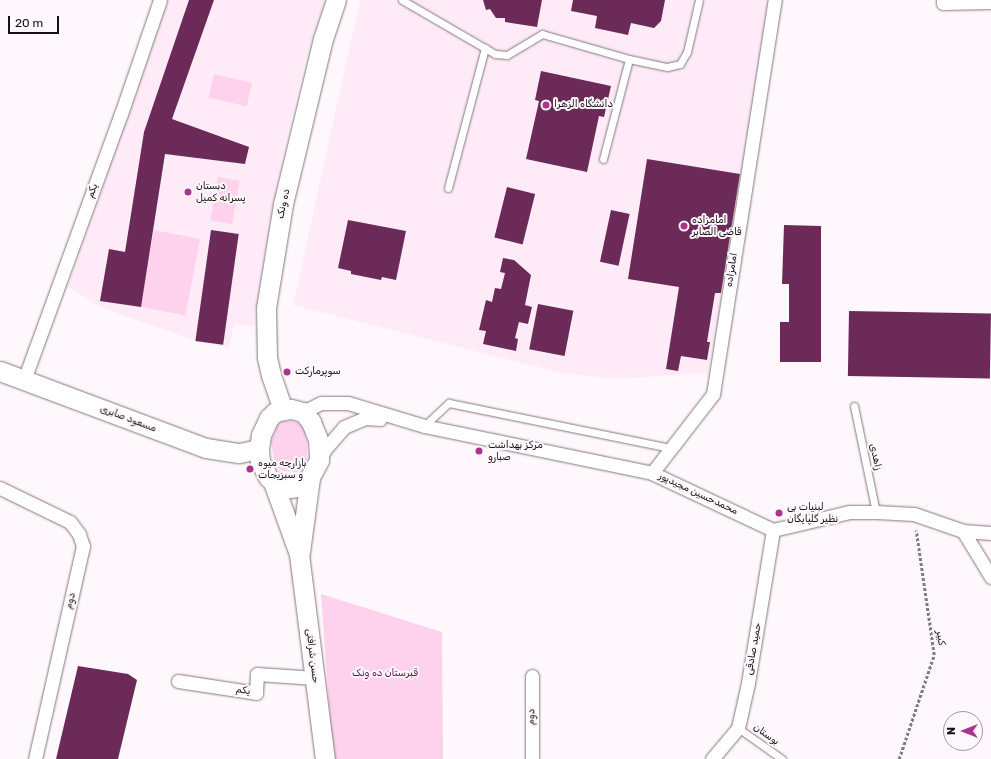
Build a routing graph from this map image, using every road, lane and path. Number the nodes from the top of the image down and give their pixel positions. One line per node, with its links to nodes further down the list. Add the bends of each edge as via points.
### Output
1 (160, 0): 13 (street, یکم)
2 (336, 0): 15 (street, ده ونک, via 323,39 283,204 266,308 267,357)
3 (402, 0): 8 (lane)
4 (699, 0): 9 (lane, via 687,52 680,64 667,67)
5 (775, 0): 19 (street, امامزاده, via 713,394)
6 (943, 1): 7 (street)
7 (991, 2)
8 (484, 48): 9 (lane, via 495,54 507,55 542,34); 11 (lane)
9 (629, 59): 10 (lane)
10 (603, 159)
11 (448, 188)
12 (0, 371): 13 (street, مسعود صابری)
13 (24, 380): 20 (street, مسعود صابری, via 206,448 239,454)
14 (854, 406): 26 (lane, زاهدی)
15 (283, 410): 16 (street); 20 (street, via 275,412 265,424)
16 (303, 412): 17 (street, via 321,404 337,402); 21 (street, via 311,422 318,439)
17 (402, 421): 18 (street, محمدحسین مجیدپور); 21 (street, via 365,418 352,422 344,426 330,441)
18 (424, 426): 19 (lane, via 449,403); 22 (street, محمدحسین مجیدپور)
19 (671, 448): 22 (street, امامزاده)
20 (259, 449): 24 (street, via 263,470)
21 (320, 460): 23 (street)
22 (652, 473): 28 (street, محمدحسین مجیدپور)
23 (310, 478): 24 (street, via 298,487 288,488); 31 (street)
24 (272, 482): 31 (street)
25 (0, 488): 37 (street, دوم, via 70,522 79,534 83,546)
26 (876, 512): 27 (street); 28 (street, via 849,512)
27 (914, 514): 29 (street); 42 (path, کبیر, via 934,655)
28 (773, 530): 36 (street, حمید صادقی, via 748,683)
29 (963, 531): 30 (street); 32 (street)
30 (991, 533)
31 (299, 554): 34 (street, حسن شرافتی)
32 (991, 577)
33 (532, 676): 39 (street, دوم)
34 (315, 678): 35 (street, یکم, via 257,674 256,694); 38 (street, حسن شرافتی)
35 (178, 681)
36 (738, 728): 40 (street, حمید صادقی); 41 (lane, بوستان)
37 (35, 759)
38 (325, 759)
39 (532, 759)
40 (712, 759)
41 (782, 759)
42 (899, 759)

